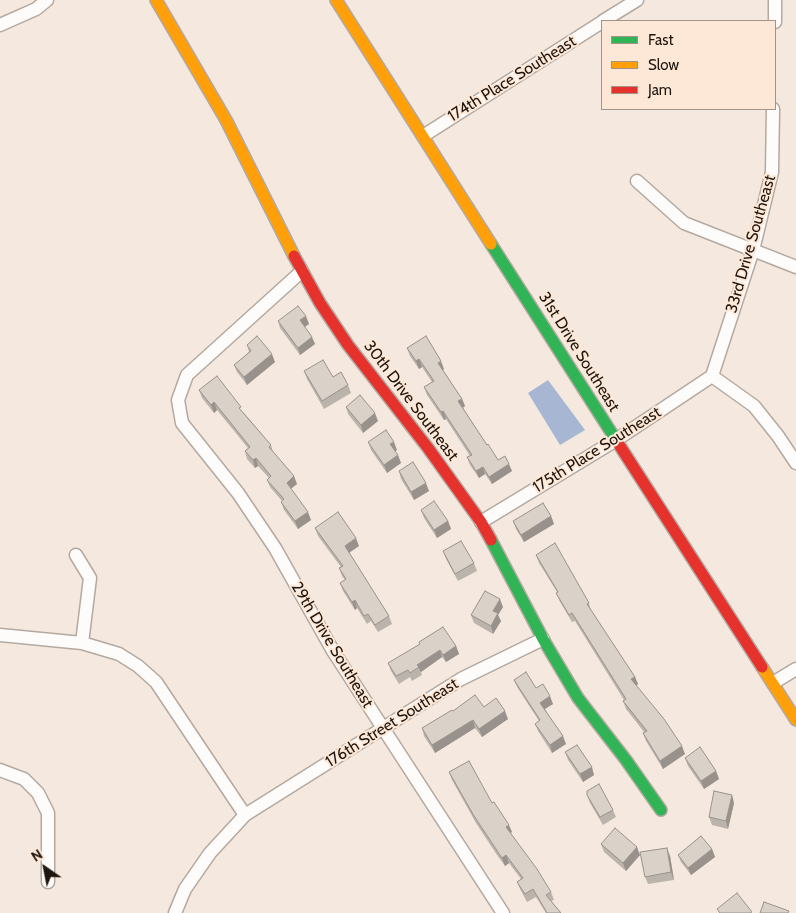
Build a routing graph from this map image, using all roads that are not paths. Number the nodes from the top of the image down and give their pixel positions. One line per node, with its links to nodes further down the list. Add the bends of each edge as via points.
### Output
1 (47, 0): 9 (street, via 36,9)
2 (156, 0): 15 (street, 30th Drive Southeast, via 226,120)
3 (336, 0): 11 (street, 31st Drive Southeast)
4 (637, 0): 6 (street, 174th Place Southeast)
5 (775, 0): 7 (street)
6 (606, 20)
7 (775, 20)
8 (601, 23): 11 (street, 174th Place Southeast)
9 (0, 25)
10 (773, 110): 13 (street, 33rd Drive Southeast, via 772,172)
11 (423, 136): 17 (street, 31st Drive Southeast)
12 (637, 182): 13 (street, via 684,223)
13 (752, 250): 14 (street); 16 (street, 33rd Drive Southeast)
14 (796, 267)
15 (302, 271): 19 (street, 30th Drive Southeast, via 348,344); 27 (street, 29th Drive Southeast, via 187,376 178,400 182,423 238,493 275,548 333,651)
16 (712, 376): 17 (street, 175th Place Southeast); 18 (street, via 754,406)
17 (616, 440): 19 (street, 175th Place Southeast); 25 (street, 31st Drive Southeast)
18 (796, 463)
19 (481, 522): 22 (street, 30th Drive Southeast)
20 (76, 554): 23 (street, via 90,578)
21 (0, 635): 23 (street)
22 (543, 638): 27 (street, 176th Street Southeast, via 461,679); 29 (street, 30th Drive Southeast, via 578,698)
23 (82, 643): 30 (street, via 120,654 156,682)
24 (796, 669): 25 (street)
25 (773, 683): 26 (street, 31st Drive Southeast)
26 (796, 720)
27 (384, 729): 30 (street, 176th Street Southeast); 33 (street, 29th Drive Southeast)
28 (0, 770): 31 (street, via 24,779 38,793 48,813)
29 (660, 810)
30 (246, 815): 32 (street, 176th Street Southeast, via 210,853 185,889)
31 (48, 882)
32 (175, 913)
33 (503, 913)

